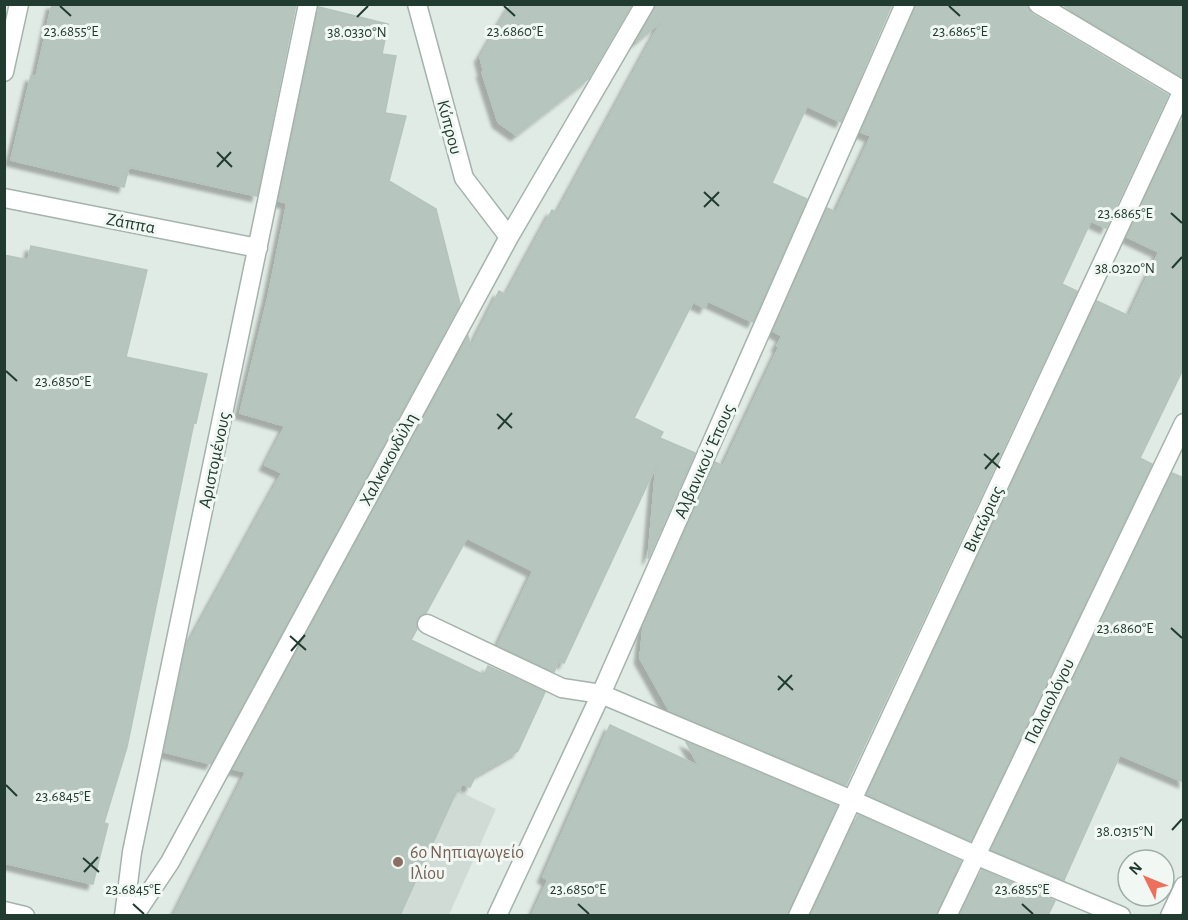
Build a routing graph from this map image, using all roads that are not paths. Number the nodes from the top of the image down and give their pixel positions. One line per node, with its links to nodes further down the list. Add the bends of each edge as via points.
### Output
1 (19, 4): 7 (street)
2 (308, 4): 11 (street, Αριστομένους)
3 (417, 4): 10 (street, Κύπρου, via 464,178)
4 (645, 4): 10 (street, Χαλκοκονδύλη)
5 (905, 4): 14 (street, Αλβανικού Έπους)
6 (1038, 4): 8 (street)
7 (4, 72)
8 (1183, 90): 15 (street, Βικτώριας)
9 (4, 198): 11 (street, Ζάππα)
10 (508, 237): 21 (street, Χαλκοκονδύλη, via 170,862)
11 (258, 248): 20 (street, Αριστομένους, via 132,852)
12 (1184, 423): 16 (street, Παλαιολόγου)
13 (427, 624): 14 (street, via 562,688)
14 (601, 694): 15 (street); 22 (street, Αλβανικού Έπους)
15 (852, 800): 16 (street); 23 (street, Βικτώριας)
16 (975, 855): 24 (street, Παλαιολόγου); 25 (street)
17 (1184, 886): 26 (street)
18 (4, 911): 19 (street)
19 (25, 915)
20 (124, 915)
21 (134, 915)
22 (497, 915)
23 (798, 915)
24 (947, 915)
25 (1121, 915)
26 (1170, 915)

